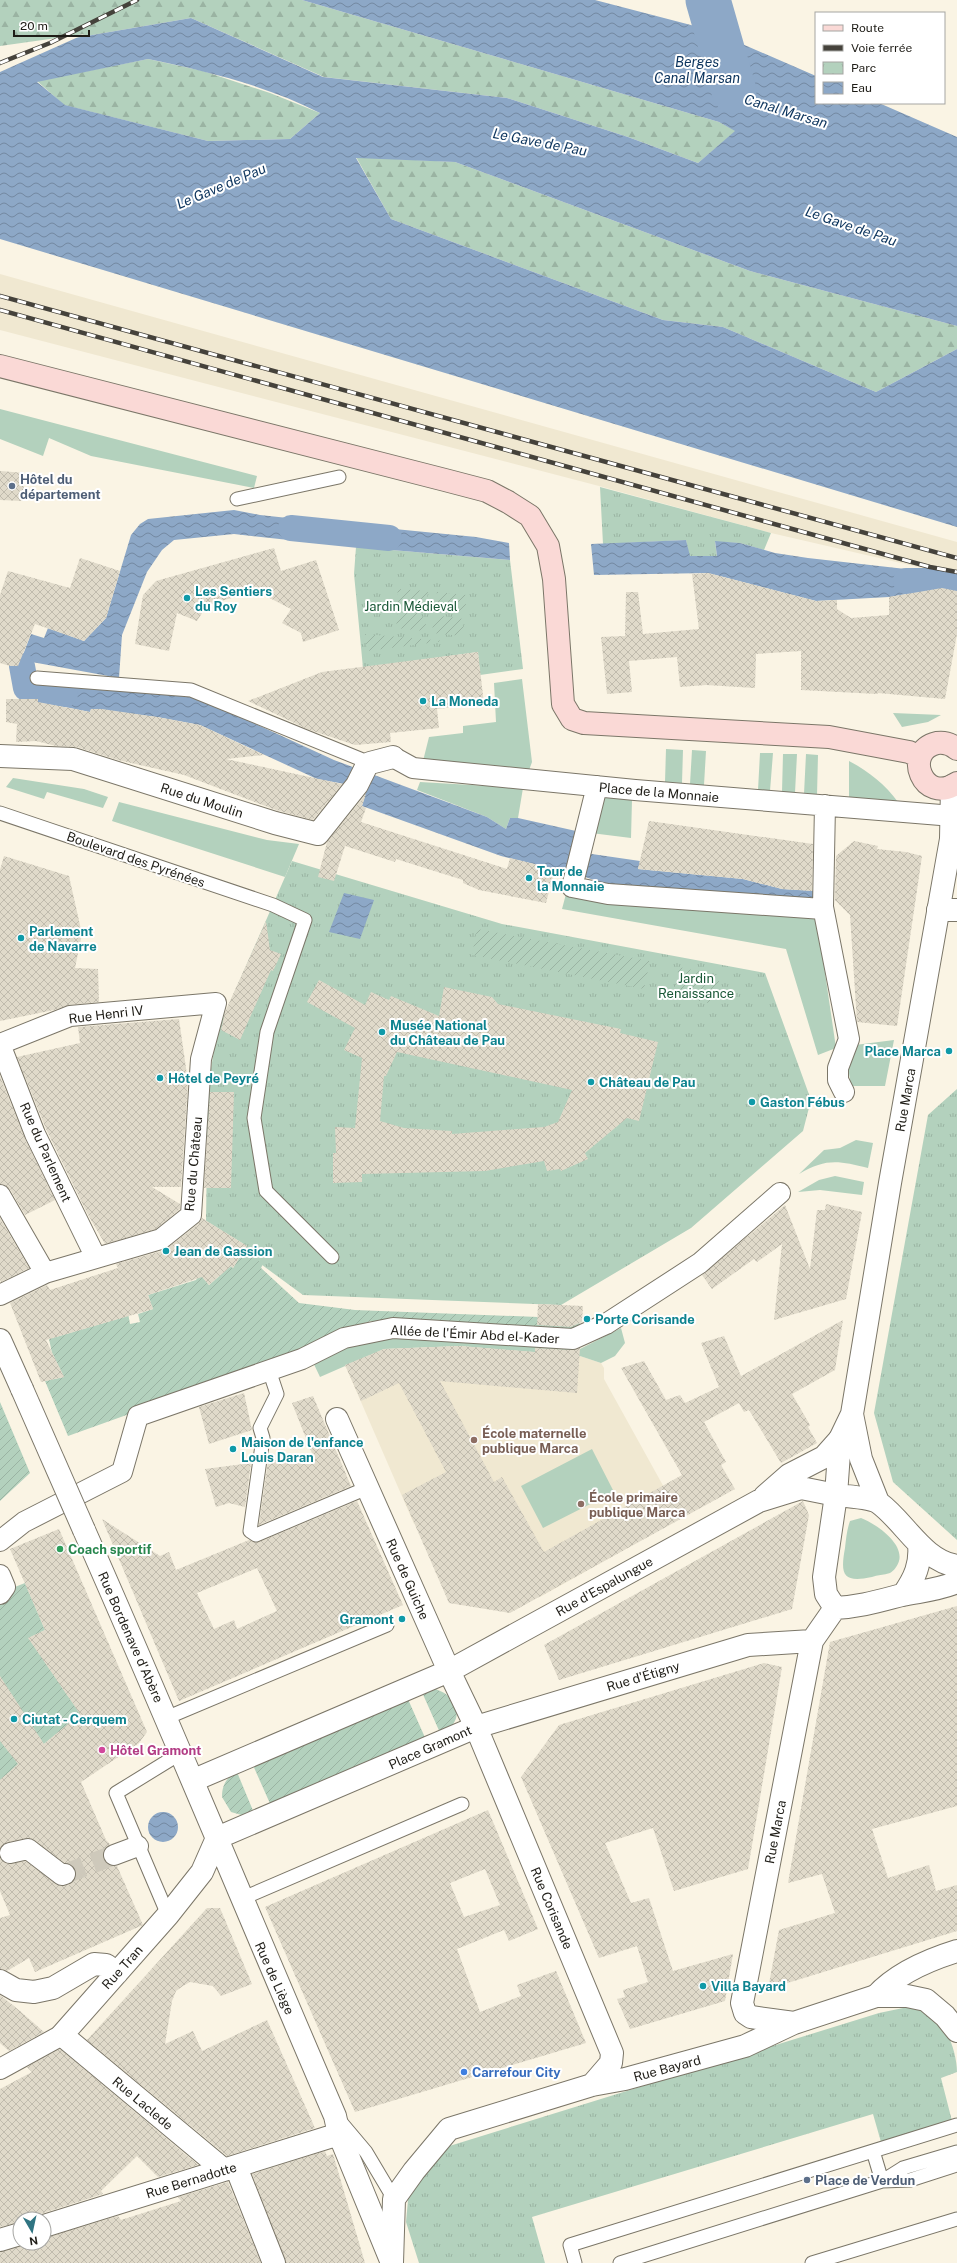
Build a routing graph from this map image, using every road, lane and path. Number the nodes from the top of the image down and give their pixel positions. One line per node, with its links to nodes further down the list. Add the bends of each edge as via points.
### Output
1 (0, 366): 8 (main road, via 487,491 508,502 530,516 548,546 554,579 563,704 572,719 584,723 828,737 910,752)
2 (339, 477): 3 (lane)
3 (237, 499)
4 (37, 678): 9 (lane, via 191,690)
5 (956, 746): 8 (main road, via 942,742 935,744)
6 (0, 756): 9 (street, Rue du Moulin, via 73,760 318,834)
7 (393, 757): 9 (street, Place de la Monnaie); 11 (street, Place de la Monnaie, via 413,768)
8 (920, 757): 10 (main road, via 919,771 926,783 938,789)
9 (363, 772)
10 (954, 785): 14 (street, Rue Marca)
11 (597, 786): 12 (street, Place de la Monnaie); 15 (street, via 572,888 608,894)
12 (825, 805): 14 (street, Place de la Monnaie); 15 (street)
13 (0, 813): 22 (lane, Boulevard des Pyrénées, via 273,905 305,920 267,1032 254,1118 266,1191)
14 (953, 816): 16 (street, Rue Marca)
15 (823, 908): 19 (street, via 849,1040 838,1068 838,1080)
16 (948, 910): 28 (street, Rue Marca)
17 (216, 1003): 18 (street, Rue Henri IV, via 70,1016); 23 (street, Rue du Château, via 201,1059 191,1215 161,1239)
18 (0, 1044): 23 (street, Rue du Parlement, via 35,1134)
19 (844, 1092)
20 (780, 1193): 27 (street, Allée de l'Émir Abd el-Kader, via 700,1263 606,1324 573,1339 393,1328 344,1338 302,1359)
21 (0, 1195): 24 (street)
22 (332, 1257)
23 (96, 1258): 24 (street, Rue du Château)
24 (45, 1273): 25 (street, Rue du Château)
25 (0, 1295)
26 (0, 1340): 48 (street, Rue Bordenave d'Abère, bridge)
27 (269, 1370): 31 (lane, via 277,1394 260,1428 263,1438 250,1531 256,1535); 35 (street, Allée de l'Émir Abd el-Kader, via 138,1416 122,1472)
28 (852, 1414): 30 (street, Rue Marca); 34 (street, Rue Marca, via 861,1459)
29 (337, 1419): 31 (street, Rue de Guiche)
30 (840, 1439): 32 (street, Rue Marca); 33 (street, Rue d'Espalungue, via 824,1457 789,1475)
31 (367, 1488): 47 (street, Rue de Guiche)
32 (836, 1495): 33 (street, Rue d'Espalungue, via 801,1488); 34 (street); 44 (street, via 824,1577 826,1594)
33 (759, 1501): 47 (street, Rue d'Espalungue)
34 (878, 1502): 37 (street)
35 (24, 1522): 36 (street); 38 (street)
36 (0, 1541)
37 (919, 1544): 39 (street, via 948,1565); 43 (street, via 921,1558 914,1580)
38 (0, 1554)
39 (957, 1566)
40 (0, 1575): 42 (street, via 5,1587)
41 (957, 1582): 43 (street, via 944,1588)
42 (0, 1594)
43 (903, 1595): 44 (street, via 857,1607)
44 (835, 1608): 46 (street, Rue Marca)
45 (387, 1625): 48 (lane)
46 (812, 1641): 49 (street, Rue d'Étigny, via 748,1645); 64 (street, Rue Marca, via 742,2003 745,2013 751,2017)
47 (449, 1671): 49 (street, Place Gramont); 51 (street)
48 (166, 1718): 50 (street, Rue Bordenave d'Abère)
49 (476, 1727): 53 (street, Place Gramont); 68 (street, Rue Corisande, via 612,2053 611,2063)
50 (182, 1753): 51 (street, Rue Bordenave d'Abère); 54 (lane, via 116,1792)
51 (194, 1780): 53 (street)
52 (462, 1804): 58 (lane)
53 (217, 1838): 58 (street, Rue de Liège); 59 (street, Rue Tran, via 202,1872)
54 (138, 1846): 56 (street); 59 (lane)
55 (10, 1853): 57 (street, via 28,1849 62,1875)
56 (114, 1855)
57 (65, 1874)
58 (241, 1899): 69 (street, Rue de Liège)
59 (168, 1915): 61 (street, Rue Tran)
60 (957, 1951): 63 (street, Rue Bayard, via 909,1971 887,1984)
61 (118, 1973): 62 (street, via 106,1965 94,1964 53,1988 34,1992 16,1990); 66 (street, Rue Tran)
62 (0, 1981)
63 (876, 1996): 64 (street, Rue Bayard); 65 (street, via 907,1996 926,2000 945,2016)
64 (794, 2023): 68 (street, Rue Bayard, via 745,2046 626,2079)
65 (957, 2031)
66 (62, 2035): 67 (street, Rue Tran); 74 (street, Rue Laclede)
67 (0, 2069)
68 (592, 2085): 76 (street, Rue Bayard, via 449,2129)
69 (337, 2125): 74 (street, Rue Bernadotte); 76 (lane, Rue de Liège, via 366,2152); 82 (street, Rue de Liège)
70 (957, 2126): 71 (lane)
71 (873, 2151): 75 (lane); 83 (lane, via 570,2245)
72 (957, 2152): 75 (lane, via 903,2168)
73 (957, 2165): 75 (lane, via 910,2180)
74 (230, 2168): 78 (street, Rue Bernadotte); 81 (street)
75 (882, 2181): 84 (lane)
76 (394, 2199): 82 (street, Rue de Liège)
77 (957, 2219): 85 (lane)
78 (52, 2224)
79 (12, 2236): 80 (street)
80 (0, 2240)
81 (274, 2263)
82 (392, 2263)
83 (575, 2263)
84 (620, 2263)
85 (812, 2263)

